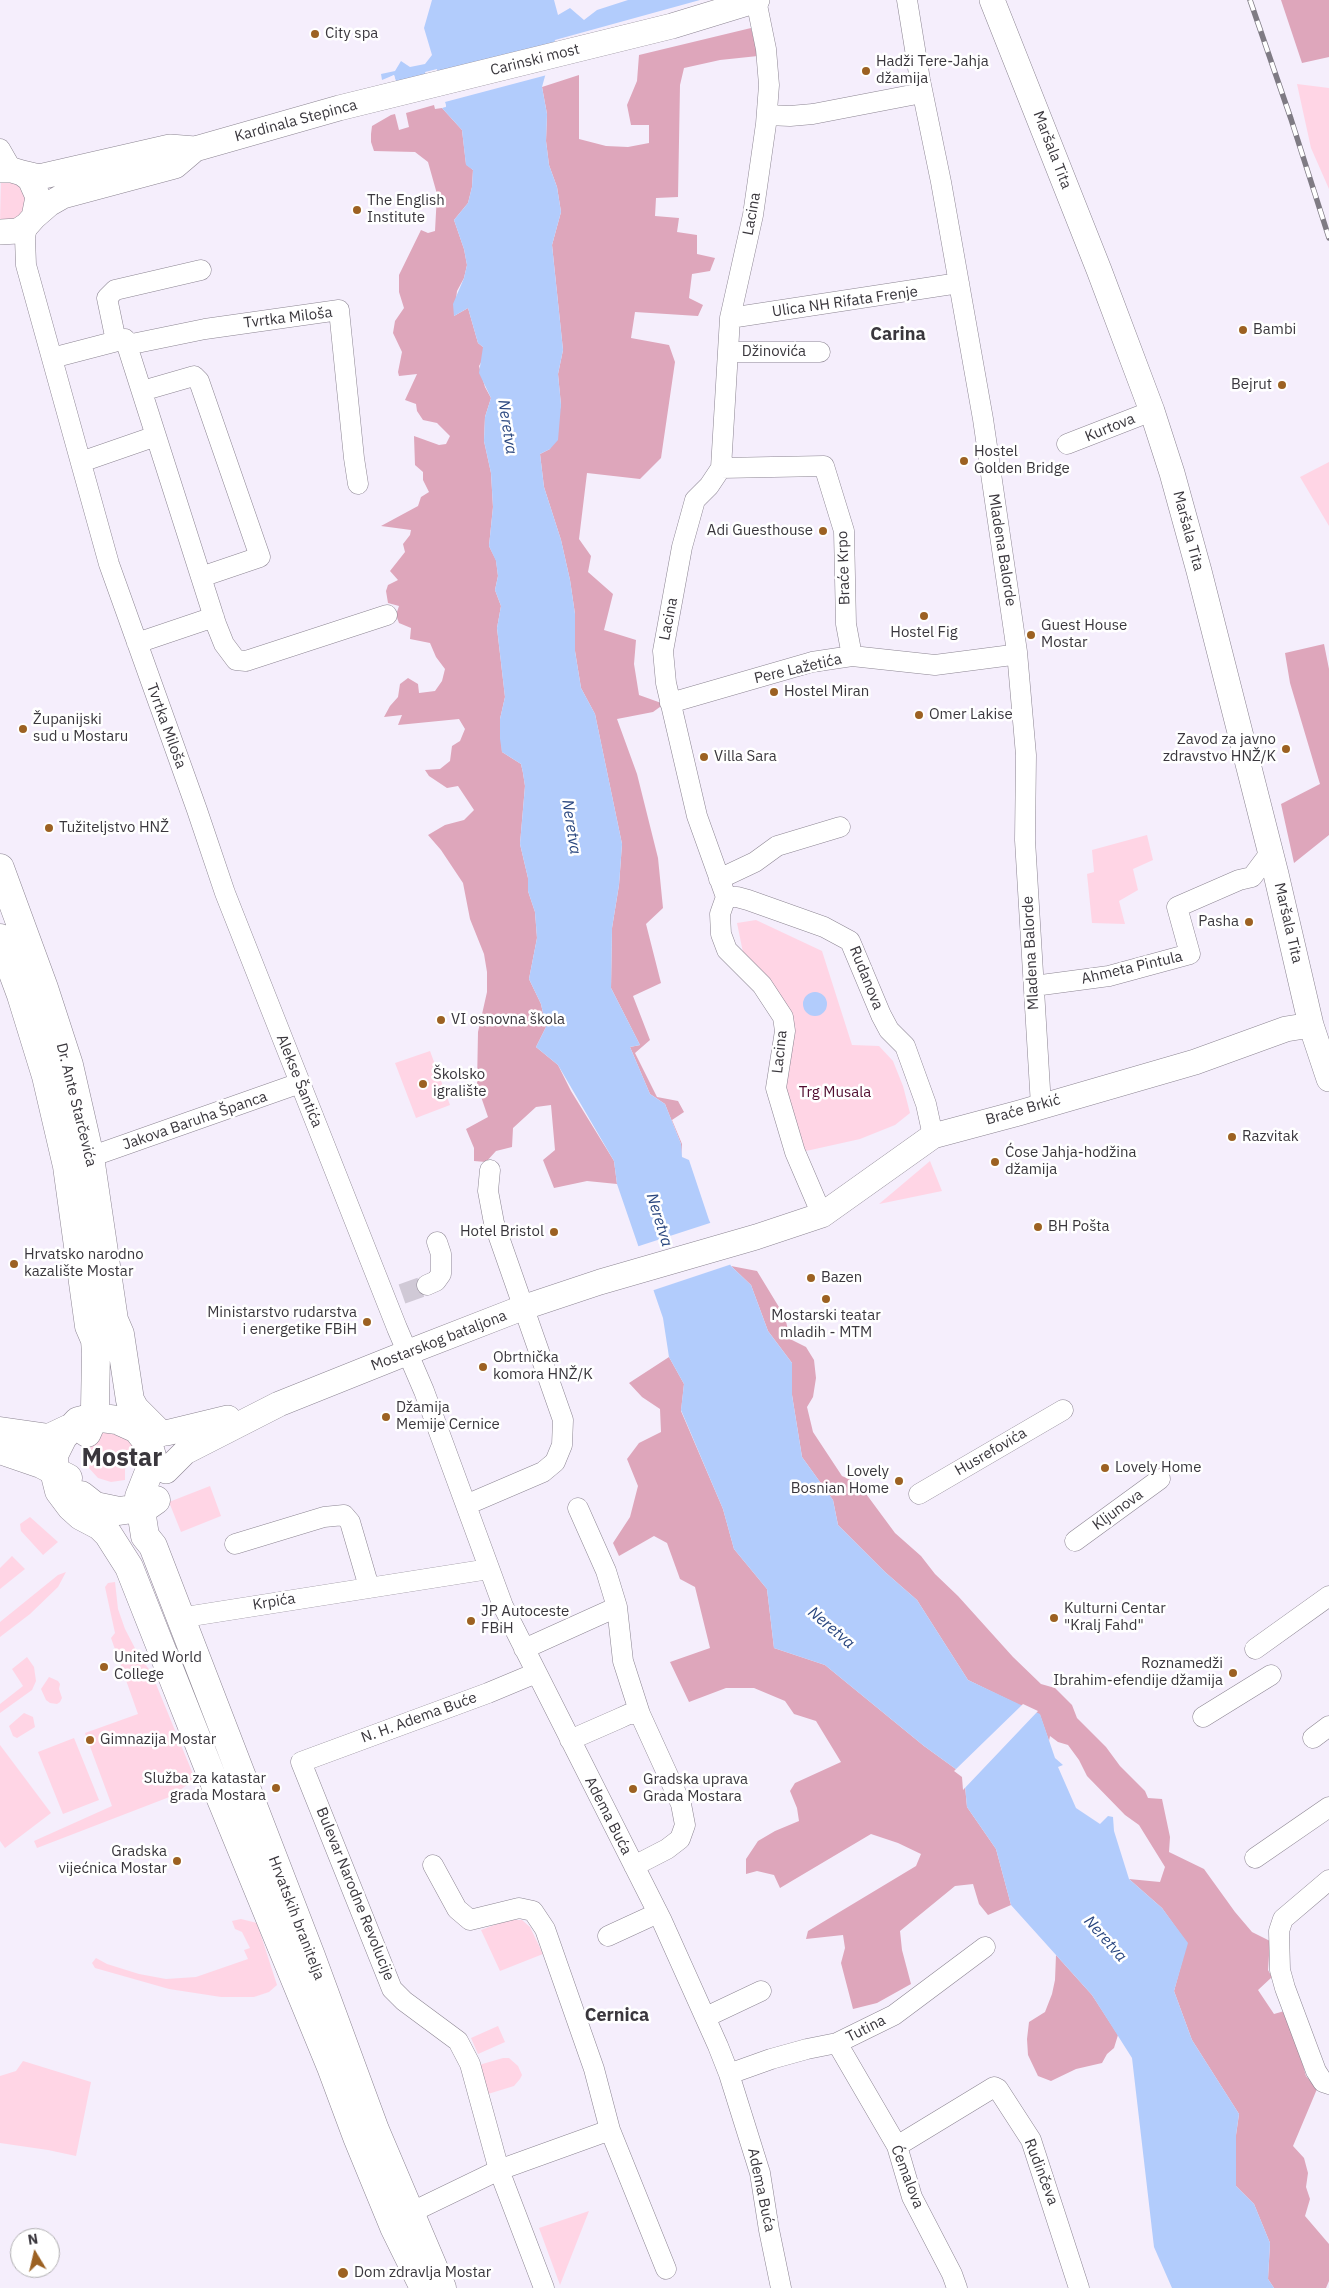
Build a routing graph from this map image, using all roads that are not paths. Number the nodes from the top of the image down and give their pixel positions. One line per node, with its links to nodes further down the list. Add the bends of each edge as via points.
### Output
1 (756, 0): 5 (street, Carinski most, via 672,26); 6 (street, Lacina, via 768,67)
2 (907, 0): 4 (street, Mladena Balorde)
3 (992, 0): 20 (street, Maršala Tita)
4 (922, 93): 6 (street, via 813,114); 13 (street, Mladena Balorde)
5 (397, 94): 7 (street, Kardinala Stepinca)
6 (767, 115): 14 (street, Lacina, via 753,215)
7 (194, 149): 8 (street, Kardinala Stepinca, via 170,147 39,177); 9 (street, Kardinala Stepinca, via 175,166 63,196)
8 (8, 165): 9 (street, via 30,179 36,188 38,207)
9 (31, 221): 10 (street, via 18,231); 11 (street, Tvrtka Miloša, via 25,238)
10 (0, 233): 11 (street, Tvrtka Miloša, via 9,240)
11 (26, 265): 18 (street, Tvrtka Miloša)
12 (201, 270): 15 (street, via 115,290 106,298)
13 (959, 283): 14 (street, Ulica NH Rifata Frenje); 30 (street, Mladena Balorde, via 983,419)
14 (730, 318): 16 (street, Lacina)
15 (121, 343): 18 (street, Tvrtka Miloša); 19 (street); 25 (street, Tvrtka Miloša, via 339,310)
16 (728, 352): 17 (street, Džinovića); 24 (street, Lacina)
17 (820, 352)
18 (52, 358): 23 (street, Tvrtka Miloša)
19 (142, 391): 21 (street); 26 (street, via 194,376 199,381 260,557)
20 (1152, 411): 22 (street, Kurtova); 35 (street, Maršala Tita, via 1199,571)
21 (156, 436): 23 (street); 26 (street)
22 (1067, 444)
23 (81, 462): 29 (street, Tvrtka Miloša, via 109,564)
24 (721, 468): 31 (street, Braće Krpo, via 824,466 844,531 846,624); 32 (street, Lacina, via 695,500 682,547 663,651)
25 (358, 484)
26 (201, 576): 28 (street)
27 (387, 615): 28 (street, via 246,661 236,660 224,644)
28 (214, 617): 29 (street)
29 (137, 643): 33 (street, Tvrtka Miloša)
30 (1017, 652): 31 (street, Pere Lažetića, via 935,665); 39 (street, Mladena Balorde, via 1026,755 1025,840)
31 (852, 656): 32 (street, Pere Lažetića, via 812,662)
32 (670, 703): 37 (street, Lacina, via 697,816)
33 (196, 808): 42 (street, Alekse Šantića, via 225,893)
34 (840, 827): 37 (street, via 777,846)
35 (1270, 853): 39 (street, Ahmeta Pintula, via 1252,877 1177,907 1190,954 1109,976); 40 (street, Maršala Tita, via 1294,945)
36 (0, 868): 45 (main road, Dr. Ante Starčevića, via 69,1065)
37 (722, 888): 44 (street, Rudanova, via 737,897 824,927 850,941 881,1015 889,1030 905,1046 926,1104); 47 (street, Lacina, via 721,934 727,950 762,985 783,1017 785,1031 776,1088 795,1152)
38 (0, 938): 52 (main road, via 46,1076)
39 (1034, 986): 43 (street, Mladena Balorde)
40 (1310, 1025): 41 (street, Maršala Tita); 43 (street, Braće Brkić, via 1286,1029 1195,1062)
41 (1329, 1079)
42 (300, 1083): 45 (street, Jakova Baruha Španca); 53 (street, Alekse Šantića, via 394,1297)
43 (1041, 1106): 44 (street, Braće Brkić)
44 (933, 1136): 47 (street, Braće Brkić)
45 (90, 1157): 52 (main road, Dr. Ante Starčevića)
46 (490, 1170): 51 (street, via 488,1191 494,1223)
47 (822, 1215): 48 (street, Braće Brkić)
48 (756, 1237): 51 (street, Mostarskog bataljona)
49 (437, 1242): 50 (street, via 441,1274)
50 (427, 1285)
51 (522, 1308): 53 (street, Mostarskog bataljona); 64 (street, via 563,1420 562,1445 555,1462 543,1472)
52 (102, 1323): 56 (main road, Dr. Ante Starčevića, via 95,1340 96,1353); 57 (main road, Dr. Ante Starčevića, via 120,1334 130,1400)
53 (408, 1353): 54 (street, Mostarskog bataljona); 64 (street, Adema Buća)
54 (279, 1404): 57 (street, Mostarskog bataljona, via 189,1428); 60 (street, Mostarskog bataljona, via 185,1452)
55 (1063, 1410): 63 (street, Husrefovića)
56 (80, 1423): 57 (main road, via 117,1420); 58 (main road, via 49,1438); 61 (main road, via 86,1434 73,1450 70,1465)
57 (141, 1428): 60 (main road, Dr. Ante Starčevića, via 166,1452); 65 (main road, via 152,1456 139,1497)
58 (0, 1430)
59 (0, 1450): 61 (main road)
60 (166, 1471): 65 (main road, via 161,1491)
61 (63, 1475): 67 (main road, via 80,1495); 70 (main road, via 59,1492 81,1516 100,1526)
62 (1160, 1479): 68 (street, Kljunova)
63 (919, 1494)
64 (466, 1504): 71 (street, Adema Buća)
65 (146, 1505): 67 (main road, via 119,1512); 75 (main road, Hrvatskih branitelja, via 145,1536 153,1546)
66 (578, 1508): 74 (street, via 606,1571)
67 (102, 1509): 70 (main road, via 115,1523 125,1543)
68 (1075, 1541)
69 (235, 1544): 72 (street, via 324,1517 344,1515 350,1522)
70 (129, 1567): 104 (main road, via 357,2137 394,2227)
71 (489, 1569): 72 (street, Krpića); 76 (street, Adema Buća)
72 (369, 1587): 75 (street, Krpića)
73 (1329, 1596): 77 (street)
74 (616, 1607): 76 (street); 80 (street, via 623,1661)
75 (179, 1618): 102 (main road, Hrvatskih branitelja, via 311,1956 361,2094)
76 (524, 1649): 78 (street, Adema Buća)
77 (1255, 1649)
78 (536, 1673): 84 (street, Adema Buća); 85 (street, N. H. Adema Buće)
79 (1272, 1675): 81 (street)
80 (640, 1714): 84 (street, via 618,1718); 89 (street, via 681,1804 684,1824 680,1839)
81 (1203, 1718)
82 (1329, 1726): 83 (street)
83 (1312, 1738)
84 (570, 1740): 89 (street, Adema Buća)
85 (301, 1762): 101 (street, Bulevar Narodne Revolucije, via 392,1989 458,2041 470,2064)
86 (1329, 1807): 87 (street)
87 (1255, 1858)
88 (433, 1865): 99 (street, via 457,1909 470,1920 519,1908 533,1911 553,1950 594,2069)
89 (634, 1866): 91 (street, Adema Buća)
90 (1329, 1880): 98 (street, via 1283,1920 1279,1931 1280,1970 1316,2071 1323,2082)
91 (658, 1913): 92 (street); 95 (street, Adema Buća)
92 (608, 1936)
93 (985, 1947): 96 (street, Tutina, via 894,2014)
94 (761, 1991): 95 (street)
95 (706, 2017): 97 (street, Adema Buća)
96 (838, 2044): 97 (street, Tutina, via 780,2056); 100 (street, Ćemalova)
97 (729, 2074): 107 (street, Adema Buća, via 760,2173)
98 (1329, 2084)
99 (610, 2130): 101 (street); 103 (street)
100 (897, 2146): 108 (street, Ćemalova, via 912,2197); 109 (street, Rudinčeva, via 994,2087 998,2090 1031,2140)
101 (499, 2170): 102 (street); 106 (street, Bulevar Narodne Revolucije)
102 (410, 2213): 105 (main road, Hrvatskih branitelja)
103 (666, 2269)
104 (424, 2288)
105 (442, 2288)
106 (544, 2288)
107 (782, 2288)
108 (957, 2288)
109 (1080, 2288)

